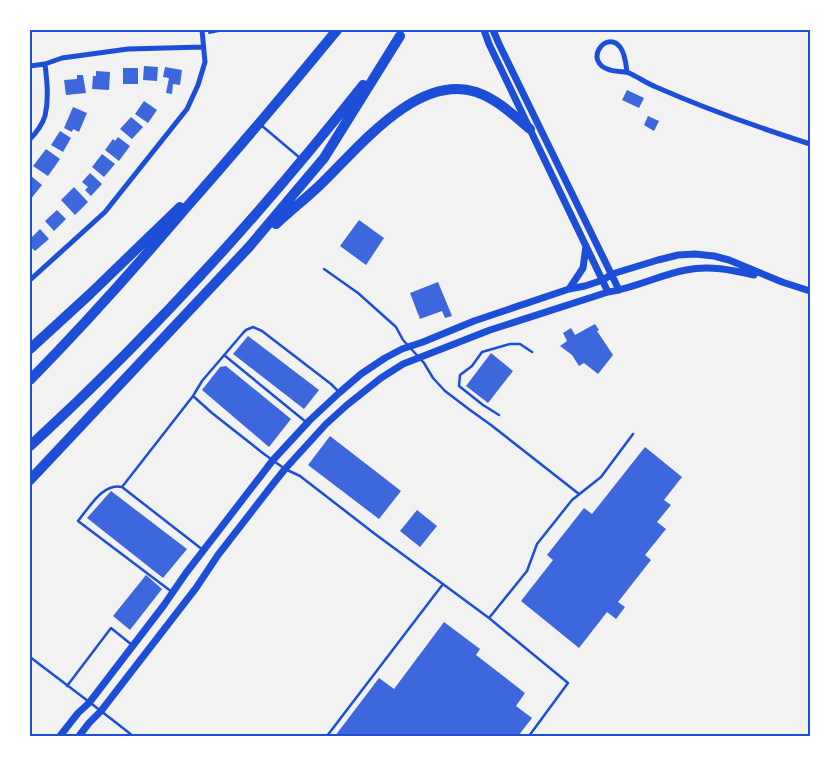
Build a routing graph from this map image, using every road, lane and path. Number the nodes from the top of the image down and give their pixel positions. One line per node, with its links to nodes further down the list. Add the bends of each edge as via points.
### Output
1 (224, 30): 5 (path)
2 (337, 30): 11 (highway)
3 (484, 30): 12 (street)
4 (493, 30): 20 (street)
5 (202, 32): 7 (street)
6 (402, 33): 16 (highway); 18 (highway, via 324,158)
7 (203, 47): 8 (street, via 128,49 62,58); 22 (street, via 205,62 187,109 105,212)
8 (45, 64): 9 (street); 13 (street, via 44,117)
9 (30, 66)
10 (627, 72): 10 (street, via 619,45 610,42 599,48 597,55 601,66); 14 (street, via 706,108)
11 (260, 124): 15 (highway); 16 (lane)
12 (530, 128): 17 (street); 18 (highway, via 495,101 475,92 444,91 420,98 389,118)
13 (30, 140)
14 (810, 144)
15 (232, 155): 29 (highway); 33 (highway, via 110,295)
16 (303, 160): 39 (highway, via 185,293)
17 (586, 245): 23 (street); 24 (street, via 582,268)
18 (249, 248): 42 (highway)
19 (324, 269): 28 (lane, via 396,326)
20 (612, 274): 21 (street, via 670,257 695,254 722,258); 23 (street); 25 (street)
21 (770, 278): 25 (street, via 698,268); 26 (street)
22 (30, 280)
23 (603, 280): 24 (street); 27 (street)
24 (569, 289): 28 (street)
25 (619, 290): 27 (street)
26 (810, 291)
27 (608, 292): 32 (street, via 490,330)
28 (409, 346): 32 (lane); 34 (street, via 361,374)
29 (30, 349)
30 (532, 352): 36 (lane, via 520,344 482,352 460,375 459,386)
31 (224, 355): 34 (lane, via 246,330 257,328); 35 (lane); 37 (lane)
32 (420, 358): 41 (street, via 381,378 347,405); 44 (lane, via 435,382)
33 (30, 380)
34 (339, 393): 37 (street)
35 (193, 396): 40 (lane); 43 (lane)
36 (499, 416)
37 (307, 423): 40 (street)
38 (633, 434): 44 (lane, via 601,477)
39 (30, 446)
40 (273, 460): 41 (lane); 45 (street)
41 (285, 469): 46 (lane, via 300,476); 53 (street)
42 (30, 480)
43 (122, 487): 45 (lane); 47 (lane, via 113,486 102,492 78,521)
44 (579, 494): 48 (lane, via 537,544 527,571)
45 (204, 550): 47 (street)
46 (443, 584): 48 (lane); 57 (lane)
47 (173, 592): 49 (street)
48 (489, 618): 58 (lane, via 568,683)
49 (133, 646): 51 (lane, via 111,628); 52 (street)
50 (30, 657): 51 (lane)
51 (67, 686): 52 (lane)
52 (89, 702): 53 (lane); 54 (street)
53 (101, 711): 55 (street); 56 (lane)
54 (60, 736)
55 (79, 736)
56 (133, 736)
57 (327, 736)
58 (529, 736)

